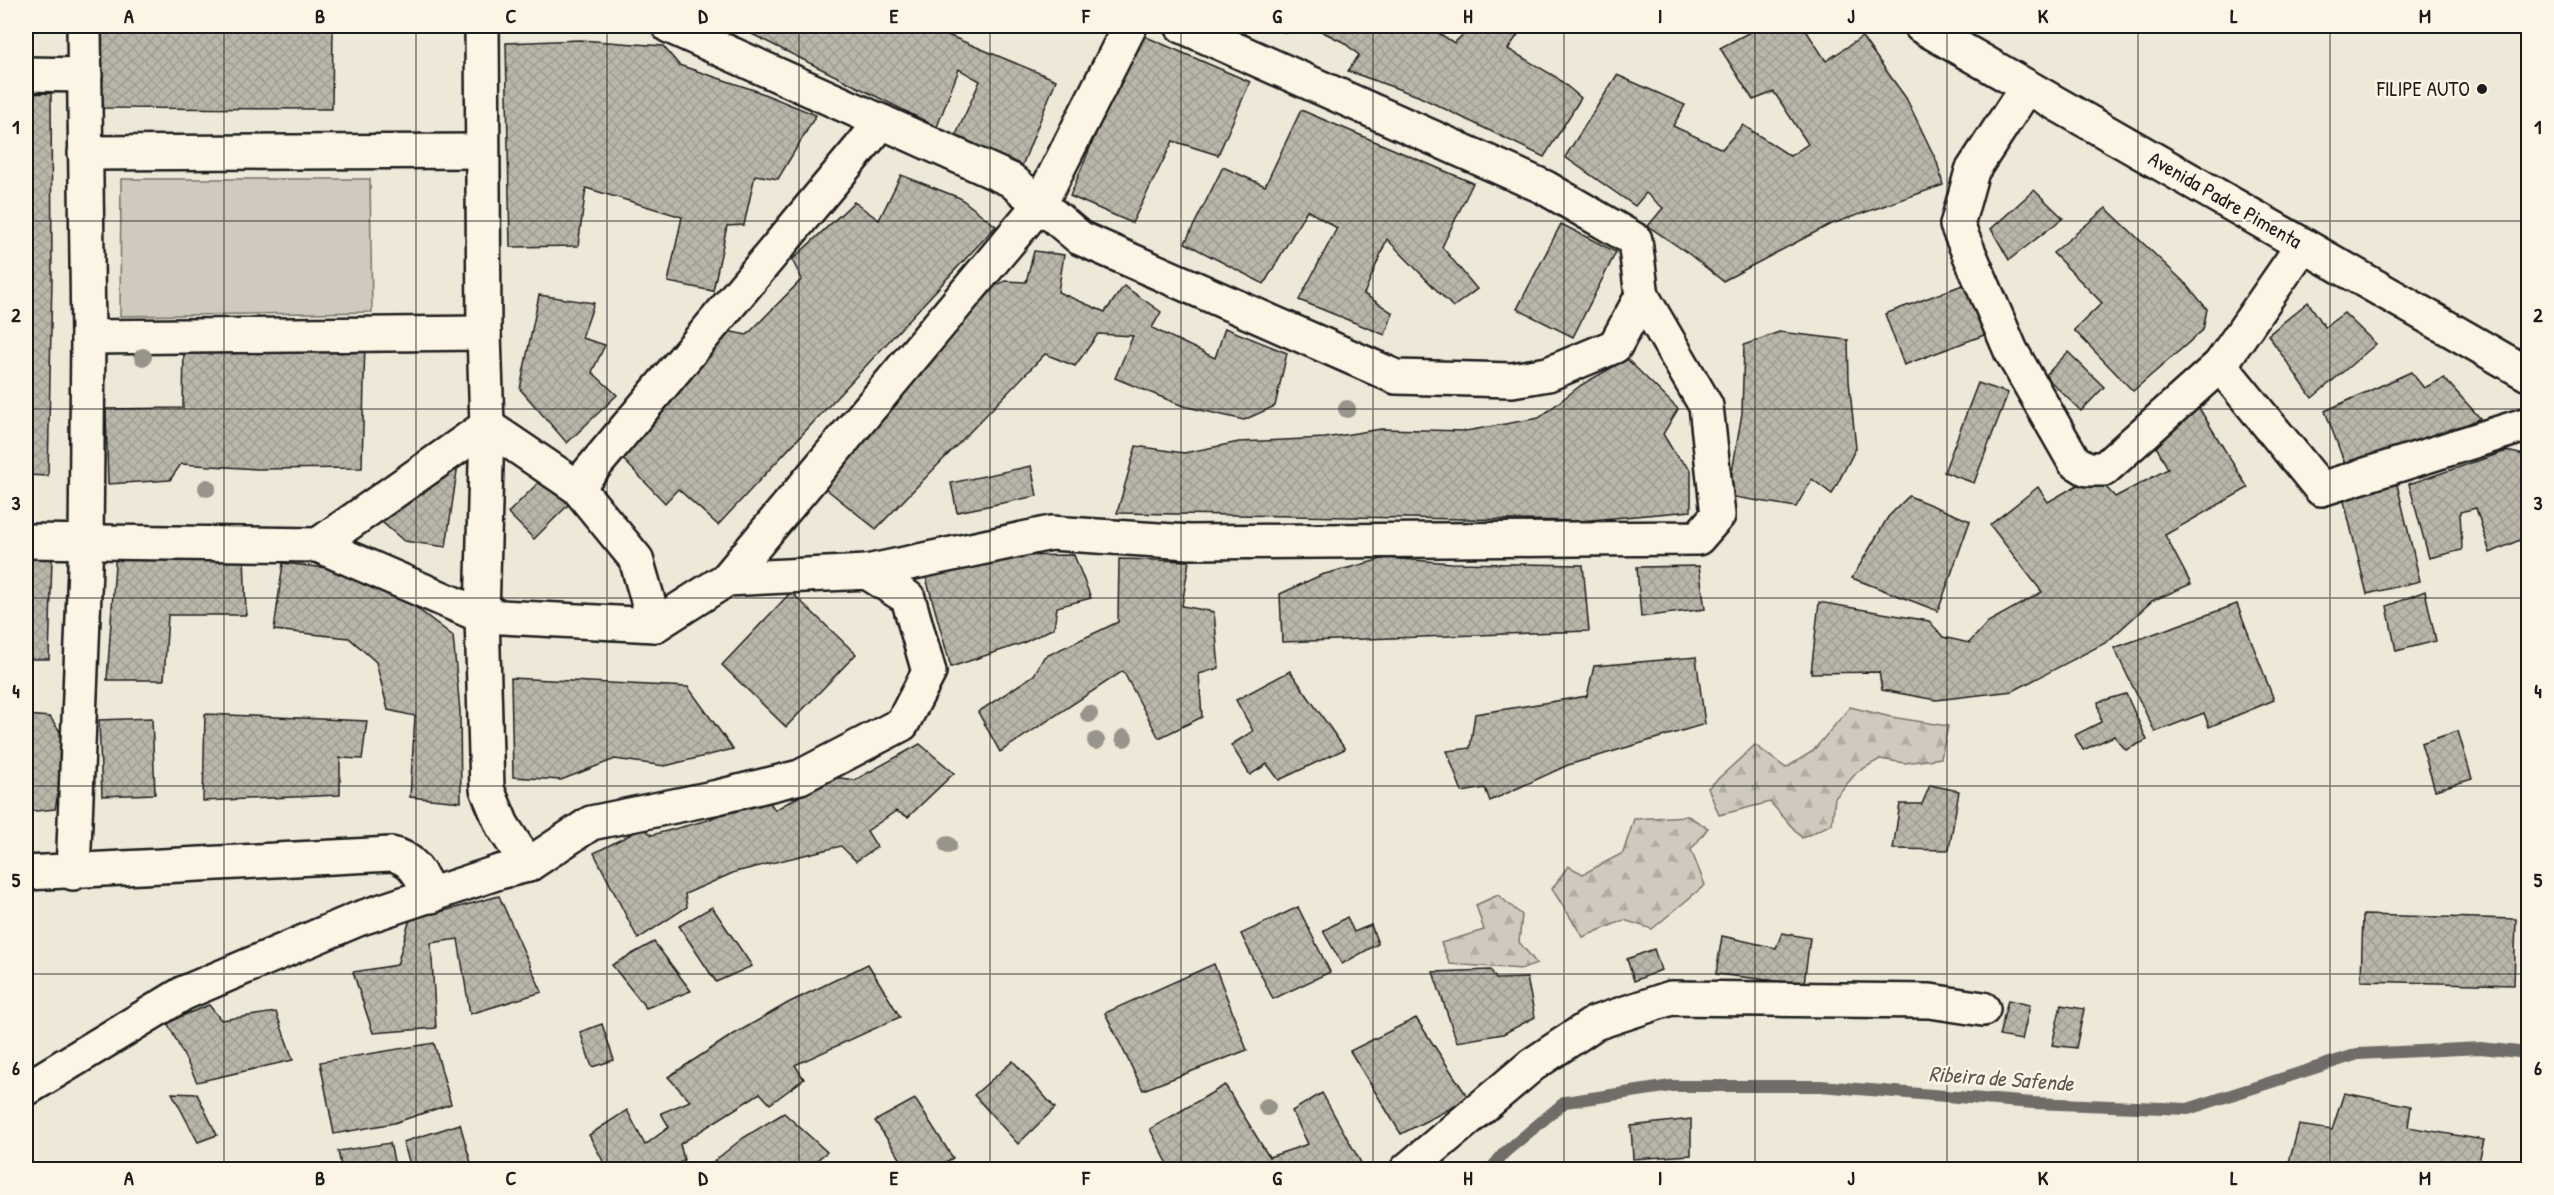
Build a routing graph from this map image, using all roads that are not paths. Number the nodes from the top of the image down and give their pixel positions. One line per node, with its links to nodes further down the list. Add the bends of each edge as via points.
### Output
1 (84, 26): 8 (street)
2 (482, 26): 11 (street)
3 (669, 26): 10 (street)
4 (1130, 26): 13 (street)
5 (1182, 26): 15 (street, via 1544,187 1635,240)
6 (1920, 26): 9 (street, Avenida Padre Pimenta)
7 (26, 74): 8 (street)
8 (86, 75): 12 (street)
9 (2027, 87): 14 (street, Avenida Padre Pimenta); 18 (street, via 1972,171 1957,225 2011,351 2074,461 2087,469 2104,469)
10 (882, 122): 13 (street, via 1011,180); 22 (street)
11 (482, 151): 12 (street); 16 (street)
12 (85, 153): 17 (street)
13 (1040, 204): 15 (street, via 1080,238 1396,376 1512,380 1548,374 1615,346); 27 (street)
14 (2303, 244): 18 (street); 19 (street, Avenida Padre Pimenta)
15 (1642, 296): 26 (street, via 1706,406 1718,515 1698,538 1189,542 1051,533)
16 (484, 333): 17 (street); 21 (street)
17 (88, 337): 24 (street)
18 (2220, 365): 20 (street, via 2320,489)
19 (2529, 374)
20 (2529, 424)
21 (487, 426): 22 (street); 25 (street); 28 (street)
22 (577, 487): 29 (street, via 636,559)
23 (26, 541): 24 (street)
24 (86, 541): 25 (street); 32 (street)
25 (318, 545): 28 (street)
26 (867, 572): 27 (street); 30 (street, via 908,598 929,672 902,724 800,777 591,823)
27 (727, 579): 29 (street)
28 (482, 616): 29 (street); 30 (street, via 486,789 502,825)
29 (655, 625)
30 (528, 866): 33 (street)
31 (26, 873): 32 (street)
32 (73, 873): 33 (street, via 391,854 412,863)
33 (432, 896): 35 (street, via 358,920 184,993)
34 (1983, 1009): 36 (street, via 1930,1001 1671,998 1595,1023 1532,1065)
35 (26, 1089)
36 (1407, 1170)

